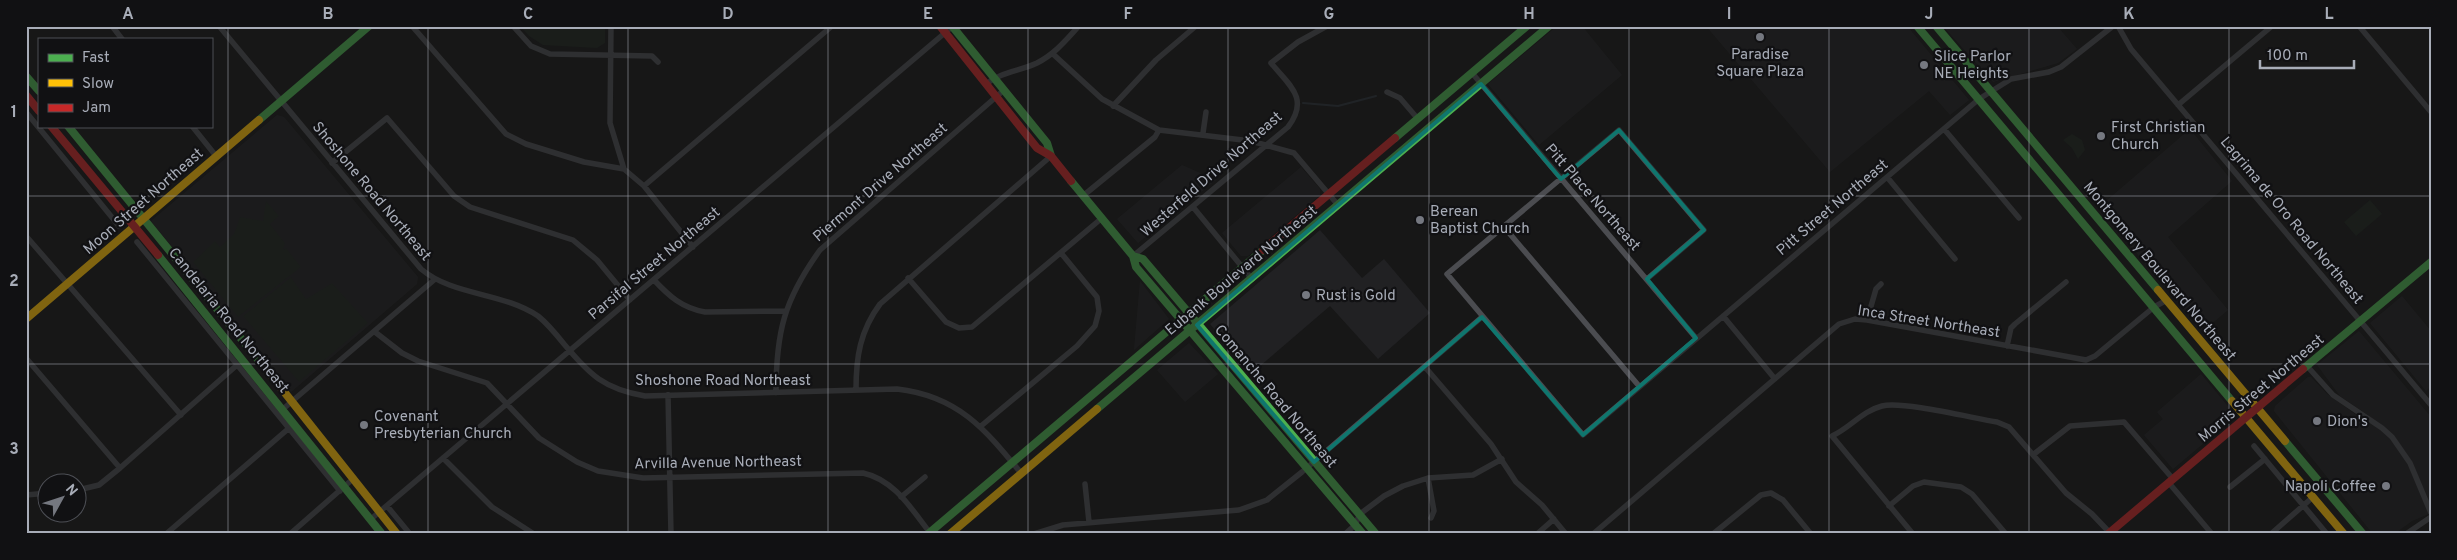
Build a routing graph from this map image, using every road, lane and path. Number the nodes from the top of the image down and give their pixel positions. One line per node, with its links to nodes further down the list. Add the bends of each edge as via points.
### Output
1 (112, 26): 21 (street)
2 (219, 26): 37 (street, Shoshone Road Northeast)
3 (369, 26): 37 (main road, Moon Street Northeast)
4 (412, 26): 57 (street, via 506,134 526,144 584,162)
5 (513, 26): 22 (street, via 530,46 540,52)
6 (611, 26): 22 (street)
7 (832, 26): 60 (street)
8 (953, 26): 20 (street, Parsifal Street Northeast); 27 (main road, Comanche Road Northeast)
9 (1079, 26): 23 (street)
10 (1196, 26): 39 (street, via 1156,60)
11 (1327, 26): 53 (street, Westerfeld Drive Northeast, via 1298,42 1271,63 1295,92 1298,107 1288,127)
12 (1528, 26): 25 (main road, Eubank Boulevard Northeast)
13 (1549, 26): 29 (main road, Eubank Boulevard Northeast)
14 (1917, 26): 36 (main road, Montgomery Boulevard Northeast)
15 (1936, 26): 32 (main road, Montgomery Boulevard Northeast)
16 (2113, 26): 32 (street, Pitt Street Northeast, via 2060,67 2011,79)
17 (2118, 26): 38 (street, Lagrima de Oro Road Northeast, via 2131,49)
18 (2272, 26): 38 (street)
19 (2359, 26): 43 (street)
20 (943, 30): 28 (main road, Comanche Road Northeast); 73 (street, Parsifal Street Northeast)
21 (121, 38)
22 (610, 54): 24 (street, via 652,56); 57 (street, via 610,123)
23 (1053, 54): 27 (street, via 1036,64); 39 (street)
24 (658, 62)
25 (1472, 73): 29 (street, Pitt Place Northeast); 44 (main road, Eubank Boulevard Northeast)
26 (26, 76): 30 (main road)
27 (994, 77): 28 (street); 31 (main road, Comanche Road Northeast)
28 (986, 84): 35 (main road, Comanche Road Northeast)
29 (1481, 84): 59 (street, Pitt Place Northeast); 63 (main road, Eubank Boulevard Northeast)
30 (38, 90)
31 (1004, 90): 35 (street, Piermont Drive Northeast); 55 (main road, Comanche Road Northeast, via 1047,143)
32 (1990, 91): 36 (street, Pitt Street Northeast); 88 (main road, Montgomery Boulevard Northeast)
33 (1387, 92): 44 (street, via 1400,98)
34 (26, 95): 40 (main road)
35 (996, 97): 55 (main road, Comanche Road Northeast, via 1037,148); 90 (street, Piermont Drive Northeast, via 820,250 804,272)
36 (1979, 99): 50 (street, Pitt Street Northeast); 89 (main road, Montgomery Boulevard Northeast)
37 (280, 102): 54 (main road, Moon Street Northeast); 56 (street, Shoshone Road Northeast)
38 (2178, 104): 97 (street, Lagrima de Oro Road Northeast)
39 (1113, 106): 51 (street)
40 (38, 110)
41 (26, 112): 45 (street)
42 (1206, 112): 52 (street)
43 (2431, 112)
44 (1418, 119): 61 (main road, Eubank Boulevard Northeast)
45 (38, 127)
46 (39, 128): 68 (street)
47 (53, 128): 69 (main road, Candelaria Road Northeast)
48 (70, 128): 65 (main road, Candelaria Road Northeast)
49 (194, 128): 54 (street)
50 (1944, 129): 58 (street, Pitt Street Northeast); 67 (street)
51 (1160, 130): 52 (street); 62 (street)
52 (1203, 133): 53 (street)
53 (1268, 144): 61 (street, via 1294,153); 64 (street, Westerfeld Drive Northeast)
54 (216, 156): 65 (main road, Moon Street Northeast)
55 (1051, 156): 62 (main road, Comanche Road Northeast); 79 (street)
56 (332, 163): 82 (street, Shoshone Road Northeast, via 409,256); 87 (street, via 387,118 454,196 470,207 573,240 598,260)
57 (624, 168): 60 (street)
58 (1887, 177): 76 (street); 92 (street, Pitt Street Northeast)
59 (1561, 179): 70 (street); 81 (street, Pitt Place Northeast); 81 (street, via 1619,130 1704,230)
60 (644, 186): 73 (street)
61 (1329, 194): 63 (street); 78 (main road, Eubank Boulevard Northeast)
62 (1084, 196): 66 (main road, Comanche Road Northeast)
63 (1338, 205): 80 (main road, Eubank Boulevard Northeast)
64 (1193, 207): 75 (street, Westerfeld Drive Northeast); 78 (street)
65 (144, 218): 69 (main road, Moon Street Northeast); 113 (main road, Candelaria Road Northeast)
66 (1102, 218): 74 (street); 75 (main road, Comanche Road Northeast)
67 (2019, 218)
68 (119, 226)
69 (135, 226): 85 (main road, Moon Street Northeast); 117 (main road, Candelaria Road Northeast)
70 (1504, 227): 93 (street, via 1447,274); 109 (street)
71 (26, 236): 85 (street)
72 (137, 242): 105 (street)
73 (693, 247): 83 (street, Parsifal Street Northeast)
74 (1061, 253): 79 (street, via 978,323 966,328 946,322); 120 (street, via 1097,297 1099,311 1095,326 1076,346)
75 (1134, 256): 91 (main road, Comanche Road Northeast, via 1143,259); 95 (main road, Comanche Road Northeast, via 1136,268)
76 (1955, 258)
77 (2431, 262): 97 (main road, Morris Street Northeast)
78 (1243, 268): 80 (street); 91 (main road, Eubank Boulevard Northeast)
79 (908, 278): 110 (street, via 885,299 868,322 857,353)
80 (1252, 279): 98 (main road, Eubank Boulevard Northeast)
81 (1647, 279): 101 (street, Pitt Place Northeast)
82 (434, 280): 99 (street); 103 (street, Shoshone Road Northeast, via 538,316)
83 (654, 280): 87 (street, Parsifal Street Northeast); 90 (street, via 680,304 693,310)
84 (2066, 282): 102 (street, via 2014,324)
85 (67, 284): 94 (main road, Moon Street Northeast); 118 (street)
86 (1881, 284): 96 (street, via 1876,289)
87 (630, 300): 103 (street, Parsifal Street Northeast)
88 (2167, 300): 89 (street, Inca Street Northeast); 116 (main road, Montgomery Boulevard Northeast)
89 (2154, 307): 102 (street, Inca Street Northeast, via 2086,360); 119 (main road, Montgomery Boulevard Northeast)
90 (785, 311): 111 (street, Piermont Drive Northeast, via 776,356)
91 (1188, 314): 95 (main road, Eubank Boulevard Northeast); 98 (main road, Comanche Road Northeast)
92 (1723, 316): 101 (street, Pitt Street Northeast); 108 (street)
93 (1482, 317): 107 (street); 109 (street, Pitt Street Northeast, via 1583,435)
94 (26, 319)
95 (1180, 320): 100 (main road, Comanche Road Northeast); 128 (main road, Eubank Boulevard Northeast)
96 (1867, 320): 102 (street, Inca Street Northeast); 108 (street, Inca Street Northeast, via 1855,319 1839,324)
97 (2361, 322): 106 (main road, Morris Street Northeast); 115 (street, Lagrima de Oro Road Northeast)
98 (1197, 325): 100 (main road, Eubank Boulevard Northeast); 127 (main road, Comanche Road Northeast)
99 (375, 332): 113 (street); 114 (street, Arvilla Avenue Northeast, via 418,361 486,383)
100 (1189, 332): 130 (main road, Comanche Road Northeast); 131 (main road, Eubank Boulevard Northeast)
101 (1696, 338): 109 (street, Pitt Street Northeast)
102 (2007, 346)
103 (570, 351): 112 (street, Shoshone Road Northeast, via 589,373 605,385 636,394); 114 (street, Parsifal Street Northeast)
104 (26, 358): 129 (street)
105 (237, 365): 118 (street); 121 (street)
106 (2307, 366): 116 (main road, Morris Street Northeast); 147 (street, via 2333,395 2392,437 2410,462)
107 (1424, 367): 125 (street); 127 (street)
108 (1775, 379): 172 (street, Inca Street Northeast)
109 (1639, 386)
110 (856, 390): 111 (street, Shoshone Road Northeast); 120 (street, Shoshone Road Northeast, via 918,392 952,406)
111 (776, 393): 112 (street, Shoshone Road Northeast)
112 (668, 395): 132 (street)
113 (292, 401): 117 (street); 133 (main road, Candelaria Road Northeast)
114 (507, 404): 124 (street, Parsifal Street Northeast); 132 (street, Arvilla Avenue Northeast, via 539,438 578,462 618,475)
115 (2431, 405)
116 (2256, 407): 119 (main road, Morris Street Northeast); 180 (main road, Montgomery Boulevard Northeast)
117 (283, 408): 140 (main road, Candelaria Road Northeast)
118 (181, 414): 129 (street)
119 (2245, 416): 136 (main road, Morris Street Northeast); 142 (main road, Montgomery Boulevard Northeast)
120 (981, 426): 128 (street, Shoshone Road Northeast)
121 (288, 429): 140 (street); 158 (street)
122 (2254, 446): 126 (street)
123 (2034, 454): 136 (street, via 2070,426 2124,422); 144 (street, via 2015,432 1997,422 1904,406 1883,406 1832,436); 157 (street, via 2066,493)
124 (443, 458): 143 (street, Parsifal Street Northeast); 163 (street, via 492,508)
125 (1502, 459): 135 (street, via 1473,475); 152 (street, via 1516,482)
126 (2264, 459): 138 (street); 145 (street)
127 (1314, 462): 130 (street); 148 (main road, Comanche Road Northeast)
128 (1013, 464): 131 (street, Shoshone Road Northeast); 156 (main road, Eubank Boulevard Northeast)
129 (120, 468): 139 (street, via 99,485)
130 (1307, 468): 153 (street, via 1276,494 1239,510); 154 (main road, Comanche Road Northeast)
131 (1021, 473): 165 (main road, Eubank Boulevard Northeast)
132 (669, 477): 141 (street, Arvilla Avenue Northeast, via 863,473 882,479); 164 (street)
133 (354, 478): 140 (street); 146 (main road, Candelaria Road Northeast)
134 (926, 478): 141 (street)
135 (1428, 478): 148 (street, via 1384,496); 150 (street, via 1434,511)
136 (2171, 481): 157 (main road, Morris Street Northeast); 177 (street)
137 (1085, 484): 153 (street)
138 (2230, 487)
139 (88, 488)
140 (343, 488): 151 (main road, Candelaria Road Northeast); 159 (street)
141 (901, 497): 156 (street, Arvilla Avenue Northeast)
142 (2313, 498): 145 (street); 179 (main road, Montgomery Boulevard Northeast)
143 (387, 506): 146 (street, Parsifal Street Northeast); 162 (street)
144 (1890, 506): 175 (street); 176 (street, via 1913,486 1924,482 1960,488 1972,494)
145 (2304, 506): 155 (street); 178 (street)
146 (380, 512): 151 (street, Parsifal Street Northeast); 161 (main road, Candelaria Road Northeast)
147 (2431, 513)
148 (1360, 514): 154 (street); 169 (main road, Comanche Road Northeast)
149 (2431, 517): 181 (street)
150 (1431, 518)
151 (372, 519): 160 (main road, Candelaria Road Northeast)
152 (1554, 520): 170 (street); 171 (street)
153 (1089, 522): 166 (street, via 1063,525)
154 (1355, 525): 167 (street); 168 (main road, Comanche Road Northeast)
155 (2272, 532)
156 (930, 533)
157 (2110, 533)
158 (166, 534)
159 (290, 534)
160 (382, 534)
161 (398, 534)
162 (410, 534)
163 (534, 534)
164 (671, 534)
165 (950, 534)
166 (1034, 534)
167 (1345, 534)
168 (1363, 534)
169 (1376, 534)
170 (1537, 534)
171 (1566, 534)
172 (1593, 534)
173 (1713, 534): 174 (street, via 1761,494 1771,493 1778,496)
174 (1811, 534)
175 (1913, 534)
176 (2006, 534)
177 (2212, 534)
178 (2327, 534)
179 (2344, 534)
180 (2363, 534)
181 (2406, 534)

